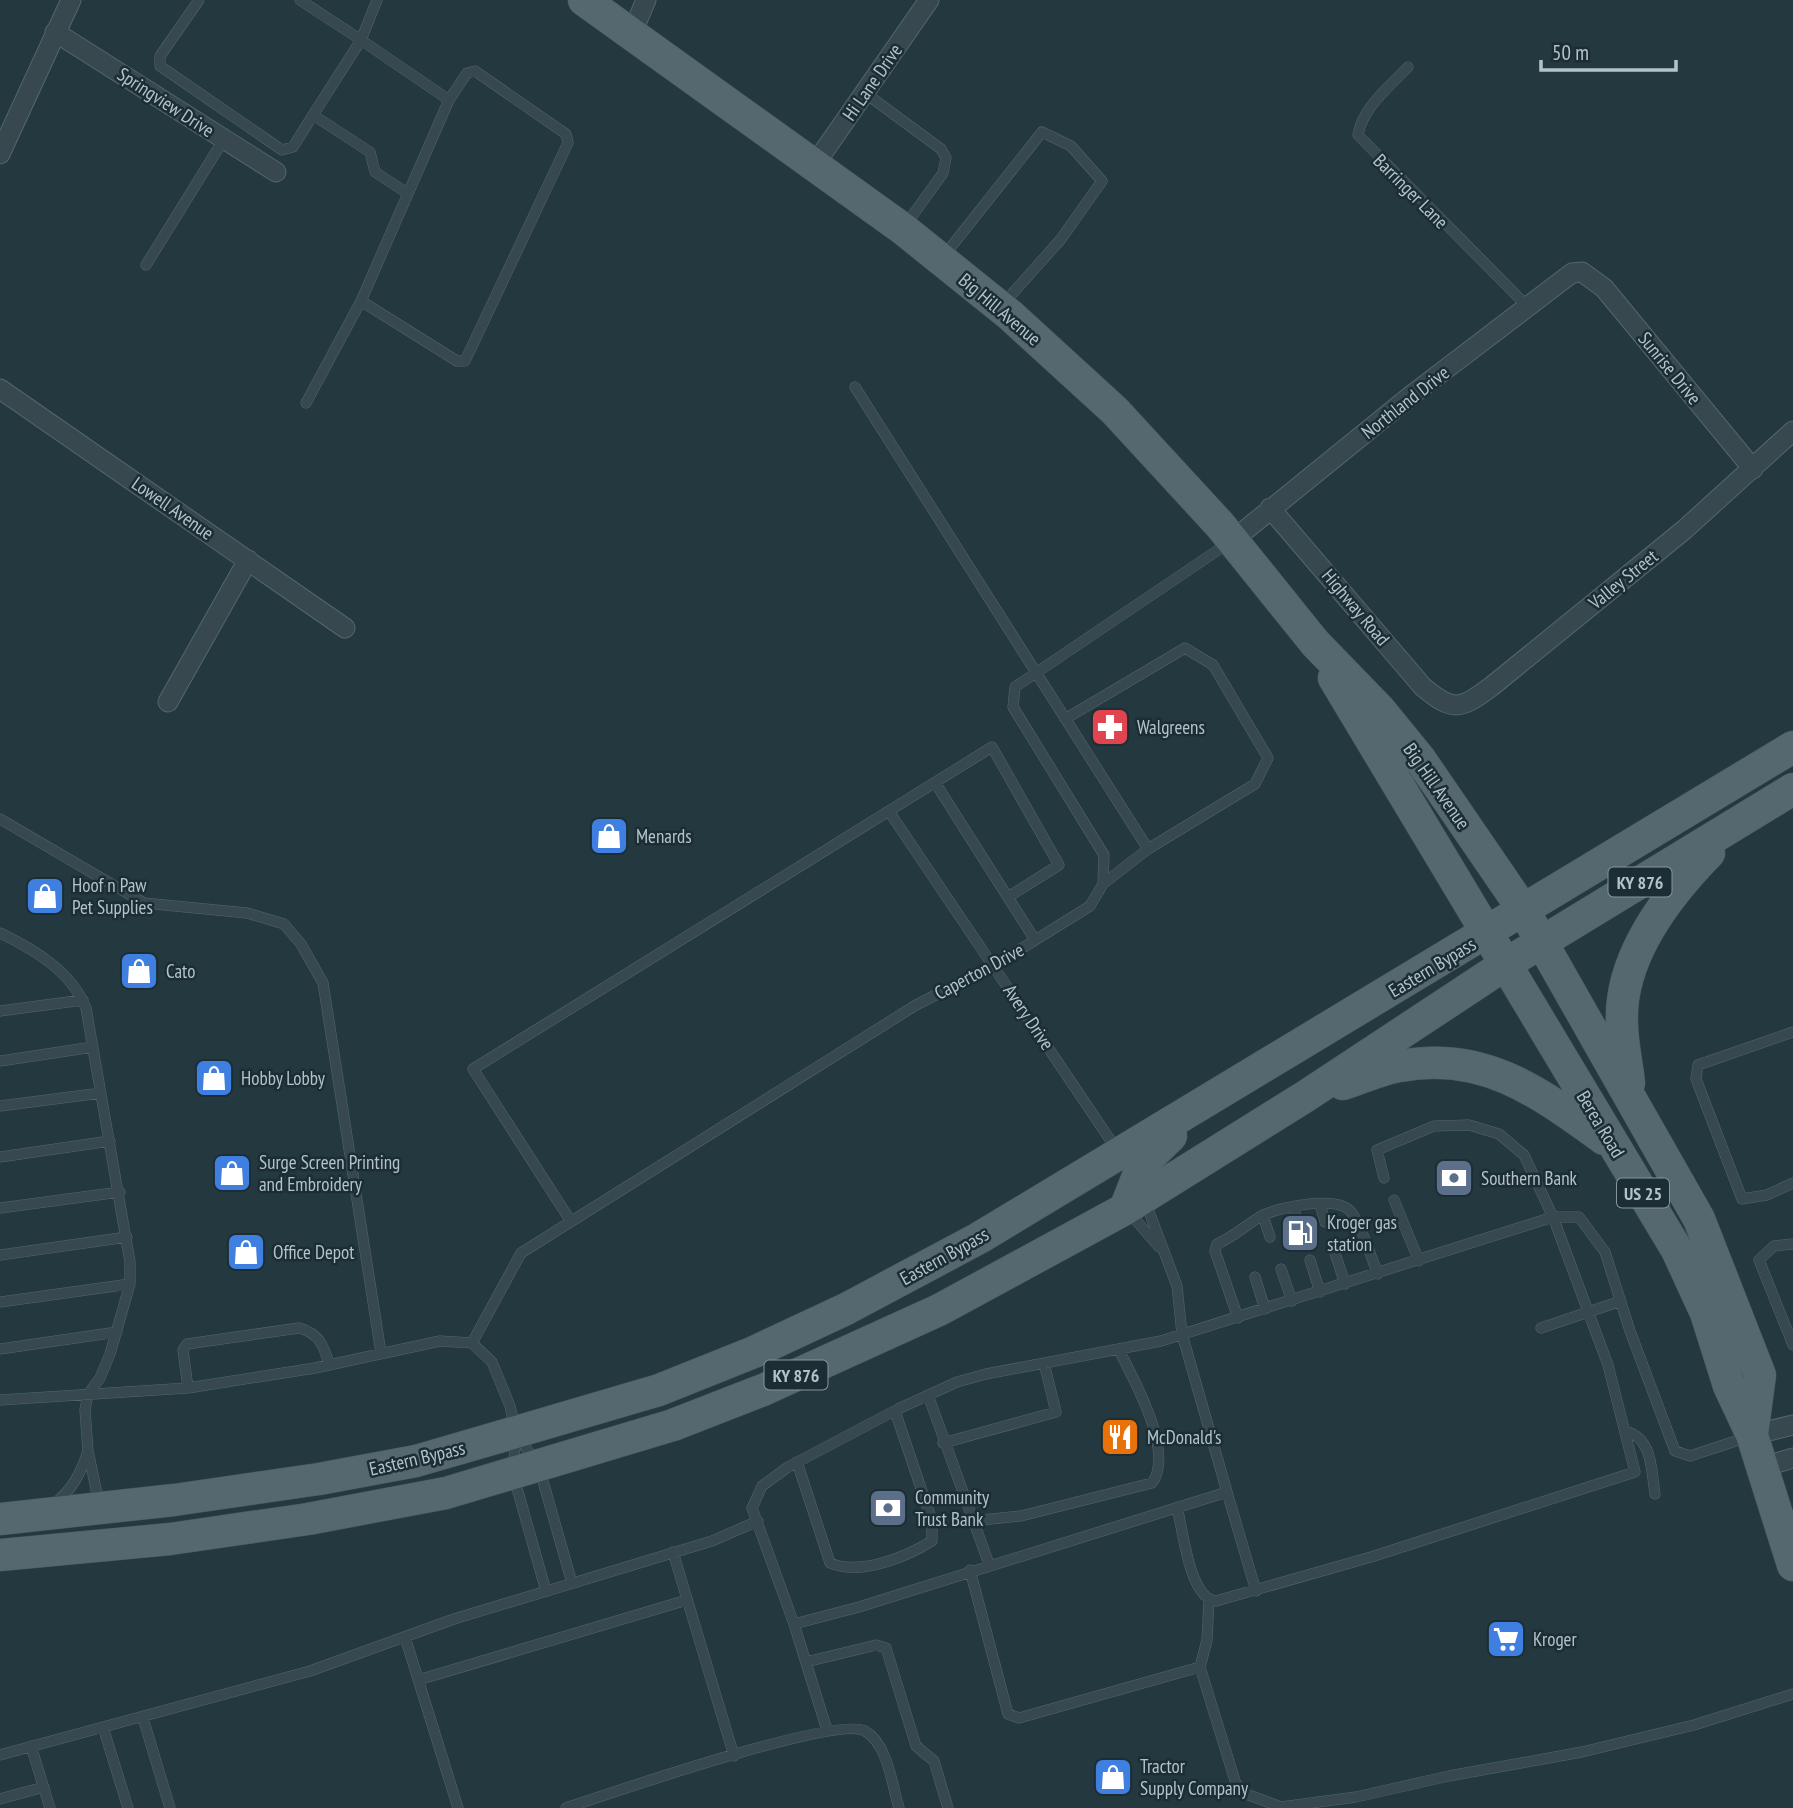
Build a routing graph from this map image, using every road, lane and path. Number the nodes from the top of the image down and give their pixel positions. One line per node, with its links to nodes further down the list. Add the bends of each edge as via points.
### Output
1 (71, 0): 8 (street)
2 (199, 0): 14 (lane, via 159,56 160,66 282,150 293,147)
3 (300, 0): 10 (lane)
4 (377, 0): 10 (lane)
5 (584, 0): 9 (main road, Big Hill Avenue)
6 (646, 0): 9 (street)
7 (929, 0): 12 (street, Hi Lane Drive)
8 (55, 32): 15 (street, Springview Drive); 16 (street)
9 (632, 33): 17 (main road, Big Hill Avenue)
10 (361, 40): 13 (lane); 14 (lane)
11 (1408, 67): 25 (lane, Barringer Lane, via 1369,110 1359,124 1358,135)
12 (865, 93): 17 (street, Hi Lane Drive); 20 (lane, via 941,149 947,165)
13 (449, 100): 19 (lane); 24 (lane, via 467,73 475,71 566,134 568,143 465,361 457,361)
14 (313, 115): 19 (lane, via 370,152 374,172)
15 (224, 139): 18 (street, Springview Drive); 22 (lane)
16 (0, 155)
17 (815, 164): 20 (main road, Big Hill Avenue)
18 (276, 172)
19 (407, 193): 24 (lane)
20 (903, 229): 21 (main road, Big Hill Avenue)
21 (941, 260): 26 (main road, Big Hill Avenue); 26 (lane, via 1042,132 1071,146 1102,181 1061,239)
22 (146, 265)
23 (1582, 272): 25 (street, Northland Drive, via 1562,279); 31 (street, Sunrise Drive, via 1615,300)
24 (361, 300): 29 (lane)
25 (1527, 306): 32 (street, Northland Drive)
26 (1000, 307): 33 (main road, Big Hill Avenue, via 1115,411)
27 (855, 387): 37 (lane)
28 (0, 389): 34 (street, Lowell Avenue)
29 (306, 403)
30 (1793, 431): 31 (street, Valley Street)
31 (1753, 469): 39 (street, Valley Street, via 1492,686 1465,705)
32 (1270, 508): 33 (street, Northland Drive); 39 (street, Highway Road, via 1423,687)
33 (1233, 540): 36 (main road, Big Hill Avenue); 37 (lane)
34 (248, 561): 35 (street, Lowell Avenue); 38 (street)
35 (345, 628)
36 (1315, 643): 50 (main road, Big Hill Avenue, via 1420,759); 52 (main road, Big Hill Avenue)
37 (1037, 671): 40 (lane); 48 (lane, via 1015,687 1013,707 1104,855)
38 (168, 702)
39 (1443, 704)
40 (1065, 719): 47 (lane); 47 (lane, Caperton Drive, via 1185,648 1213,665 1268,758 1255,784)
41 (1793, 747): 50 (main road, Eastern Bypass)
42 (936, 784): 44 (lane); 49 (lane); 49 (lane, via 992,747 1059,865)
43 (1793, 789): 46 (main road, Eastern Bypass)
44 (890, 813): 56 (lane, Avery Drive); 81 (lane, via 473,1069)
45 (0, 819): 113 (lane, via 144,903 247,914 285,924 301,944 323,983)
46 (1739, 822): 54 (main road, Eastern Bypass / KY 876); 65 (main road, via 1673,891 1630,972 1621,1021)
47 (1148, 849): 48 (lane, Caperton Drive)
48 (1103, 884): 53 (lane, Caperton Drive, via 1090,906)
49 (1008, 897): 53 (lane)
50 (1524, 911): 52 (main road, Eastern Bypass); 54 (main road, Big Hill Avenue)
51 (0, 933): 57 (lane, via 57,968)
52 (1489, 933): 55 (main road, Berea Road / US 25); 62 (main road, Eastern Bypass / KY 876)
53 (1035, 940): 56 (lane, Caperton Drive)
54 (1542, 942): 55 (main road, Eastern Bypass / KY 876); 65 (main road, Berea Road)
55 (1506, 964): 64 (main road, Eastern Bypass / KY 876); 68 (main road, Berea Road / US 25)
56 (995, 965): 69 (lane, Avery Drive); 81 (lane, Caperton Drive, via 916,1005)
57 (83, 1000): 58 (lane); 60 (lane)
58 (0, 1011)
59 (1793, 1032): 72 (lane, via 1698,1065 1696,1079 1742,1199 1767,1195)
60 (93, 1047): 61 (lane); 63 (lane)
61 (0, 1061)
62 (1247, 1077): 69 (main road, Eastern Bypass / KY 876); 75 (main road, via 1156,1148 1135,1176)
63 (101, 1093): 66 (lane); 67 (lane)
64 (1306, 1096): 68 (main road, via 1399,1066 1459,1064 1487,1069 1533,1088); 75 (main road, Eastern Bypass / KY 876)
65 (1632, 1098): 124 (main road, Berea Road / US 25, via 1699,1219 1760,1375)
66 (0, 1106)
67 (110, 1141): 70 (lane); 73 (lane)
68 (1614, 1146): 124 (main road, Berea Road / US 25, via 1677,1250)
69 (1119, 1153): 123 (main road, Eastern Bypass / KY 876, via 979,1238 754,1352 659,1390)
70 (0, 1157)
71 (1384, 1178): 80 (lane, via 1377,1150 1434,1126 1469,1125 1499,1134 1524,1155)
72 (1793, 1183)
73 (120, 1192): 78 (lane); 85 (lane)
74 (1394, 1200): 93 (lane)
75 (1138, 1201): 89 (lane); 89 (lane, via 1148,1209); 130 (main road, Eastern Bypass / KY 876, via 939,1310 763,1390 673,1425)
76 (1320, 1204): 77 (lane); 82 (lane); 95 (lane, via 1338,1204 1351,1211)
77 (1293, 1207): 79 (lane); 83 (lane)
78 (0, 1208)
79 (1263, 1216): 84 (lane); 86 (lane)
80 (1553, 1217): 93 (lane); 101 (lane, via 1579,1217 1605,1252); 104 (lane)
81 (570, 1220): 109 (lane, Caperton Drive, via 521,1253)
82 (1325, 1222)
83 (1299, 1226)
84 (1241, 1232): 88 (lane); 105 (lane, via 1217,1244 1215,1251)
85 (127, 1237): 91 (lane); 97 (lane)
86 (1270, 1237)
87 (1793, 1244): 110 (lane, via 1774,1246 1759,1260)
88 (1245, 1245)
89 (1162, 1250): 108 (lane, via 1177,1286)
90 (1335, 1253): 98 (lane)
91 (0, 1255)
92 (1310, 1259): 99 (lane)
93 (1419, 1261): 95 (lane)
94 (1281, 1269): 100 (lane)
95 (1378, 1274): 98 (lane)
96 (1255, 1277): 103 (lane)
97 (130, 1284): 102 (lane); 107 (lane)
98 (1345, 1284): 99 (lane)
99 (1320, 1292): 100 (lane)
100 (1292, 1301): 103 (lane)
101 (1620, 1301): 104 (lane); 124 (lane, via 1675,1451 1690,1456)
102 (0, 1302)
103 (1265, 1309): 105 (lane)
104 (1588, 1313): 106 (lane); 122 (lane, via 1608,1365)
105 (1238, 1318): 108 (lane)
106 (1541, 1328)
107 (117, 1332): 111 (lane); 117 (lane, via 100,1378)
108 (1182, 1334): 112 (lane); 131 (lane)
109 (472, 1343): 113 (lane, via 440,1341); 123 (lane, via 484,1351 497,1372)
110 (1793, 1345)
111 (0, 1349)
112 (1119, 1350): 114 (lane); 138 (lane, via 1140,1393 1159,1450 1160,1470 1152,1483 1021,1516)
113 (381, 1353): 115 (lane)
114 (1044, 1363): 118 (lane, via 986,1374); 125 (lane, via 1056,1412)
115 (329, 1364): 116 (lane); 116 (lane, via 323,1343 299,1328 187,1344)
116 (188, 1388): 117 (lane)
117 (88, 1394): 119 (lane); 126 (lane)
118 (928, 1395): 120 (lane); 125 (lane)
119 (0, 1400)
120 (895, 1411): 128 (lane); 128 (lane, via 932,1521 932,1541 915,1552 871,1565 840,1567 830,1563)
121 (1793, 1425): 124 (street)
122 (1625, 1431): 132 (lane, via 1636,1434 1647,1447); 147 (lane, via 1636,1472)
123 (516, 1432): 130 (lane); 130 (lane); 133 (main road, Eastern Bypass / KY 876, via 416,1461 319,1479)
124 (1752, 1435): 129 (main road, Berea Road / US 25)
125 (943, 1443): 138 (lane)
126 (89, 1451): 133 (lane); 135 (lane, via 66,1494)
127 (1793, 1458): 129 (street)
128 (797, 1462): 137 (lane, via 757,1493 752,1507)
129 (1763, 1467): 143 (main road, Berea Road / US 25)
130 (526, 1471): 141 (main road, Eastern Bypass / KY 876, via 446,1493 309,1519 170,1539); 145 (lane); 146 (lane)
131 (1227, 1492): 134 (lane); 147 (lane)
132 (1656, 1494)
133 (100, 1507): 135 (main road, Eastern Bypass / KY 876); 139 (main road, via 95,1521 77,1531)
134 (1177, 1507): 142 (lane); 149 (lane, via 1195,1580)
135 (43, 1514): 136 (main road, Eastern Bypass / KY 876)
136 (0, 1519)
137 (758, 1521): 140 (lane); 150 (lane)
138 (972, 1521): 142 (lane)
139 (0, 1538)
140 (673, 1552): 145 (lane); 148 (lane)
141 (0, 1555)
142 (989, 1564): 144 (lane)
143 (1793, 1565)
144 (970, 1570): 150 (lane); 153 (lane, via 1008,1714 1020,1718)
145 (572, 1583): 146 (lane)
146 (546, 1591): 151 (lane)
147 (1256, 1591): 149 (lane)
148 (687, 1600): 154 (lane); 161 (lane)
149 (1209, 1600): 153 (lane)
150 (794, 1624): 152 (lane)
151 (405, 1637): 154 (lane); 156 (lane, via 310,1671)
152 (806, 1662): 158 (lane); 170 (lane, via 876,1645 886,1648 916,1746 934,1761)
153 (1200, 1667): 155 (lane, via 1236,1784 1246,1794 1281,1807 1356,1797 1582,1752 1694,1725)
154 (418, 1679): 167 (lane)
155 (1793, 1694)
156 (143, 1718): 157 (lane); 166 (lane)
157 (103, 1727): 159 (lane); 165 (lane)
158 (827, 1730): 161 (lane); 169 (lane, via 855,1727 876,1741)
159 (32, 1746): 160 (lane); 162 (lane)
160 (0, 1755)
161 (734, 1756): 168 (lane)
162 (44, 1787): 163 (lane); 164 (lane)
163 (0, 1799)
164 (50, 1808)
165 (128, 1808)
166 (170, 1808)
167 (458, 1808)
168 (566, 1808)
169 (899, 1808)
170 (948, 1808)

